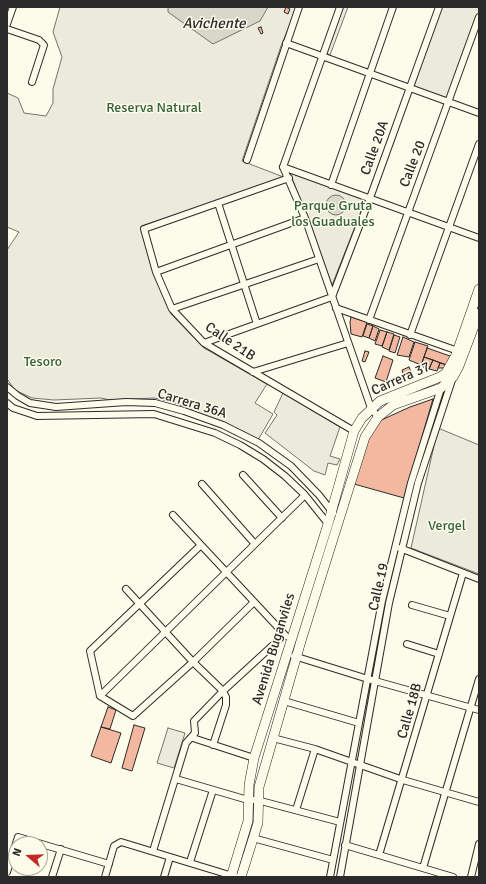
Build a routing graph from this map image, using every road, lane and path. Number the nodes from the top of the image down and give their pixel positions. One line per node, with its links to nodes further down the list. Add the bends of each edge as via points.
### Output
1 (13, 7): 7 (street)
2 (299, 7): 9 (street)
3 (340, 7): 10 (street)
4 (393, 7): 11 (street)
5 (439, 7): 13 (street, Calle 20A)
6 (479, 17): 14 (street, Calle 20)
7 (7, 24)
8 (7, 29): 12 (street, via 39,40 44,45)
9 (286, 43): 10 (street); 17 (street)
10 (323, 56): 11 (street); 18 (street)
11 (369, 74): 13 (street); 20 (street)
12 (32, 82)
13 (410, 88): 14 (street); 21 (street, Calle 20A)
14 (449, 102): 15 (street); 23 (street, Calle 20)
15 (479, 113)
16 (479, 144): 25 (street)
17 (247, 160)
18 (284, 167): 19 (street); 20 (street)
19 (289, 178): 22 (street); 24 (street)
20 (331, 185): 21 (street)
21 (370, 198): 23 (street); 32 (street, Calle 20A)
22 (218, 203): 27 (street); 29 (street, Calle 21B, via 144,229)
23 (408, 212): 25 (street); 36 (street, Calle 20)
24 (305, 218): 27 (street); 28 (street)
25 (449, 227): 26 (street); 38 (street)
26 (479, 238)
27 (232, 244): 29 (street); 30 (street)
28 (319, 259): 30 (street); 32 (street)
29 (156, 272): 34 (street, Calle 21B)
30 (245, 284): 34 (street); 37 (street)
31 (479, 289): 41 (main road, Calle 19)
32 (332, 297): 33 (street); 37 (street)
33 (336, 308): 36 (street); 40 (street)
34 (172, 309): 39 (street, Calle 21B)
35 (479, 313): 43 (main road, Calle 19, via 461,361)
36 (369, 320): 38 (street)
37 (258, 324): 39 (street)
38 (410, 335): 41 (street)
39 (204, 343): 42 (street, Calle 21B)
40 (348, 343): 42 (street); 47 (street)
41 (458, 351): 43 (main road, Calle 19)
42 (253, 372): 49 (street, Calle 21B)
43 (449, 375): 45 (main road, Carrera 37); 47 (main road, Carrera 37, via 380,401); 63 (street, Calle 19, via 418,483)
44 (7, 387): 54 (street, Carrera 36A, via 30,403 56,407 155,403 222,425 259,443 291,466)
45 (441, 388): 48 (main road, Carrera 37, via 393,405); 62 (street, Calle 19, via 411,483)
46 (7, 403): 53 (street, Carrera 36A, via 37,416 162,415 215,433 240,445 269,463)
47 (371, 408): 48 (street); 49 (main road, Carrera 37)
48 (378, 416): 50 (main road, Carrera 37)
49 (354, 432): 54 (main road, Avenida Buganviles)
50 (365, 437): 57 (main road, Avenida Buganviles)
51 (243, 475): 56 (street)
52 (202, 484): 60 (street)
53 (305, 495): 56 (street); 58 (street, Carrera 36A)
54 (331, 511): 57 (street, Carrera 36A); 58 (main road, Avenida Buganviles)
55 (173, 515): 61 (street)
56 (282, 518): 60 (street)
57 (338, 522): 59 (main road, Avenida Buganviles)
58 (328, 524): 59 (street, Carrera 36A); 73 (main road, Avenida Buganviles)
59 (334, 534): 74 (main road, Avenida Buganviles)
60 (255, 544): 64 (street)
61 (201, 545): 64 (street); 69 (street)
62 (395, 546): 63 (street); 80 (street, Calle 19)
63 (403, 549): 65 (street); 82 (street, Calle 19, via 389,603)
64 (227, 572): 68 (street); 72 (street)
65 (463, 573): 66 (street); 71 (street, Calle 18B)
66 (479, 579)
67 (126, 589): 69 (street)
68 (254, 602): 73 (street); 79 (street)
69 (140, 604): 72 (street); 85 (street, via 90,651)
70 (412, 605): 71 (street)
71 (450, 616): 77 (street, Calle 18B)
72 (165, 632): 79 (street); 85 (street)
73 (288, 637): 74 (street); 76 (main road, Avenida Buganviles); 83 (street)
74 (301, 642): 78 (main road, Avenida Buganviles)
75 (407, 644): 77 (street)
76 (287, 654): 78 (street); 94 (main road, Avenida Buganviles)
77 (439, 654): 84 (street, Calle 18B)
78 (297, 656): 80 (street); 86 (main road, Avenida Buganviles)
79 (193, 662): 83 (street); 85 (street, via 133,716)
80 (368, 679): 82 (street); 89 (street, Calle 19)
81 (479, 679): 87 (street)
82 (375, 681): 84 (street); 96 (street, Calle 19)
83 (223, 691): 90 (street, via 194,721); 92 (street, via 226,705)
84 (427, 694): 87 (street); 98 (street, Calle 18B)
85 (100, 696)
86 (284, 701): 89 (street); 91 (main road, Avenida Buganviles)
87 (470, 707): 88 (street); 100 (street)
88 (479, 710)
89 (359, 723): 95 (street, Calle 19)
90 (193, 738): 92 (street); 97 (street, via 186,743)
91 (273, 738): 93 (street); 102 (main road, Avenida Buganviles)
92 (213, 745): 94 (street)
93 (315, 749): 95 (street); 104 (street)
94 (254, 758): 101 (main road, Avenida Buganviles)
95 (352, 761): 96 (street); 105 (street, Calle 19)
96 (360, 766): 98 (street); 108 (street, Calle 19)
97 (176, 779): 99 (street); 110 (street)
98 (403, 780): 100 (street); 111 (street, Calle 18B)
99 (213, 790): 101 (street); 114 (street)
100 (447, 792): 103 (street); 116 (street)
101 (248, 800): 102 (street); 121 (main road, Avenida Buganviles, via 250,811)
102 (257, 800): 104 (street); 106 (main road, Avenida Buganviles, via 258,823)
103 (479, 802)
104 (296, 810): 105 (street)
105 (340, 822): 113 (street, Calle 19)
106 (253, 838): 113 (street); 121 (main road, Avenida Buganviles)
107 (479, 844): 125 (street)
108 (346, 845): 111 (street); 123 (street, Calle 19)
109 (61, 849): 115 (street); 117 (street, via 18,837); 118 (street)
110 (153, 851): 112 (street); 115 (street, via 121,842 114,846)
111 (379, 855): 116 (street)
112 (170, 857): 114 (street); 120 (street)
113 (333, 860): 122 (street, Calle 19)
114 (190, 862): 121 (street)
115 (109, 864): 119 (street)
116 (423, 868): 124 (street)
117 (7, 872)
118 (52, 877)
119 (106, 877)
120 (164, 877)
121 (235, 877)
122 (330, 877)
123 (340, 877)
124 (453, 877)
125 (471, 877)

